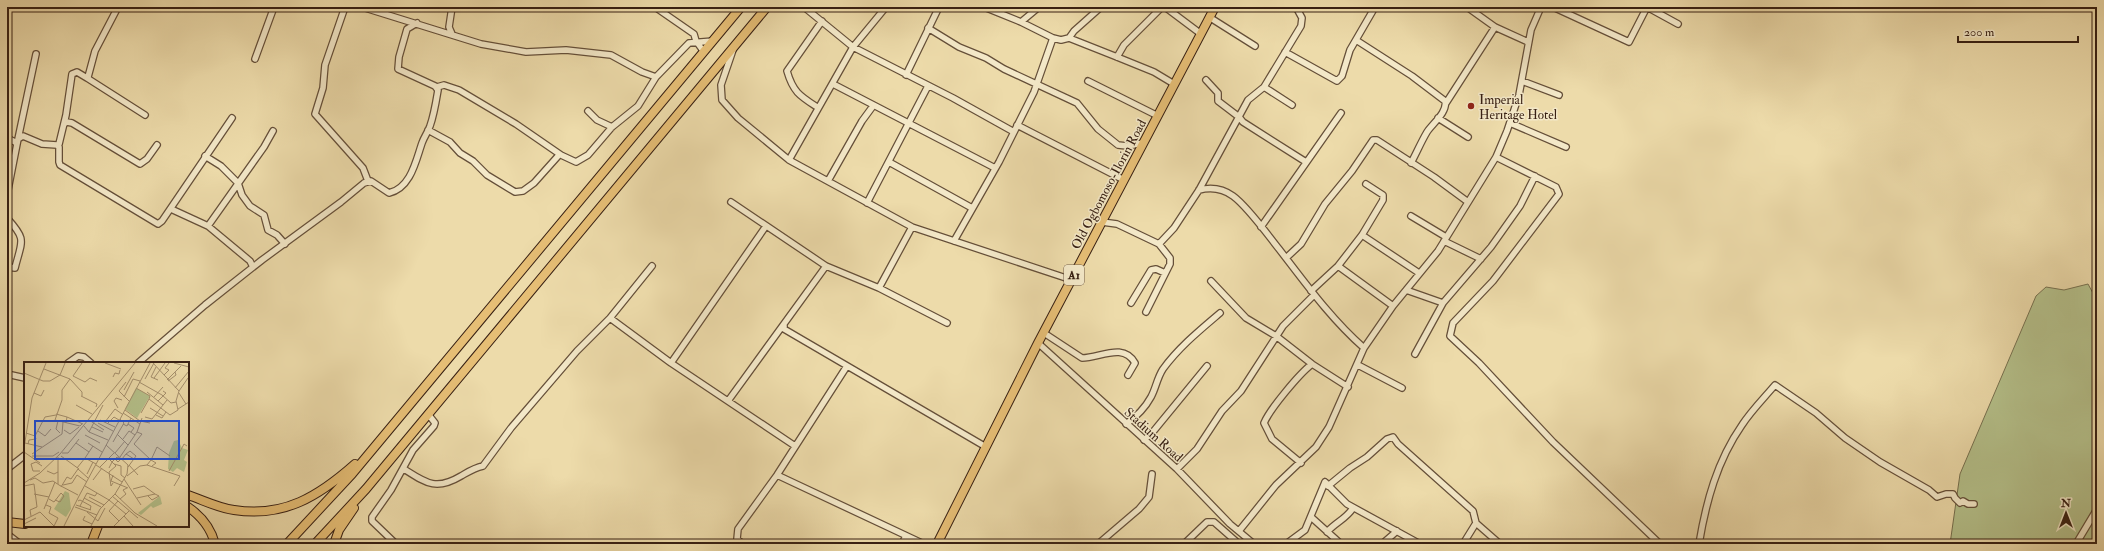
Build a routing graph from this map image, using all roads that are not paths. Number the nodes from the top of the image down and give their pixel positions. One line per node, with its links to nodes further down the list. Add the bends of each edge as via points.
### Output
1 (118, 7): 49 (street, via 99,40)
2 (274, 7): 46 (street)
3 (345, 7): 98 (street, via 325,65 323,88 315,114 363,168)
4 (362, 7): 27 (street)
5 (452, 7): 31 (street, via 449,26)
6 (655, 7): 37 (street, via 690,30)
7 (741, 7): 35 (highway)
8 (766, 7): 39 (highway)
9 (804, 7): 25 (street)
10 (885, 7): 40 (street)
11 (939, 7): 30 (street)
12 (985, 7): 26 (street)
13 (1039, 7): 26 (street)
14 (1101, 7): 34 (street, via 1074,31)
15 (1162, 7): 45 (street, via 1124,45)
16 (1165, 7): 32 (street)
17 (1215, 7): 24 (highway, Old Ogbomoso-Ilorin Road / A1)
18 (1296, 7): 43 (street, via 1302,18 1301,26)
19 (1376, 7): 36 (street)
20 (1467, 7): 29 (street)
21 (1540, 7): 38 (street)
22 (1553, 7): 23 (street, via 1629,42)
23 (1647, 7): 28 (street)
24 (1209, 17): 32 (highway, Old Ogbomoso-Ilorin Road / A1); 41 (street)
25 (822, 21): 40 (street); 63 (street, via 787,72 791,85 798,94)
26 (1021, 22): 33 (street)
27 (417, 23): 31 (street); 57 (street, via 407,29 398,69)
28 (1678, 24)
29 (1495, 27): 38 (street); 60 (street)
30 (928, 28): 47 (street); 54 (street, via 959,47)
31 (452, 34): 48 (street, via 481,44 526,52 566,50 611,56)
32 (1201, 34): 55 (highway, Old Ogbomoso-Ilorin Road / A1)
33 (1053, 38): 34 (street); 54 (street)
34 (1070, 38): 45 (street)
35 (713, 40): 37 (street); 42 (highway)
36 (1356, 40): 43 (street, via 1346,58 1342,76 1337,81); 60 (street, via 1412,76)
37 (696, 41): 42 (street); 48 (street, via 689,43)
38 (1528, 42): 51 (street)
39 (735, 45): 91 (street, via 721,85 722,100 738,118); 162 (highway)
40 (852, 46): 47 (street); 53 (street)
41 (1255, 46)
42 (704, 52): 167 (highway)
43 (1286, 52): 58 (street)
44 (36, 54): 83 (street)
45 (1117, 57): 55 (street, via 1154,72)
46 (256, 59)
47 (906, 75): 56 (street)
48 (656, 77): 77 (street, via 638,106)
49 (87, 78): 66 (street); 73 (street, via 77,72 72,74)
50 (1206, 80): 68 (street, via 1218,94 1218,101)
51 (1522, 80): 59 (street); 72 (street)
52 (1088, 81): 67 (street)
53 (832, 84): 62 (street); 63 (street)
54 (1037, 84): 76 (street); 84 (street, via 1077,103 1112,142 1127,146)
55 (1174, 84): 67 (highway, Old Ogbomoso-Ilorin Road / A1)
56 (928, 86): 74 (street); 80 (street)
57 (437, 87): 78 (street, via 433,118); 88 (street, via 444,85 459,90)
58 (1264, 87): 61 (street); 68 (street, via 1248,100)
59 (1559, 95)
60 (1446, 103): 70 (street)
61 (1292, 105)
62 (873, 106): 74 (street); 99 (street)
63 (817, 107): 91 (street)
64 (588, 110): 77 (street, via 596,120)
65 (1341, 113): 93 (street)
66 (145, 115)
67 (1158, 116): 84 (highway, Old Ogbomoso-Ilorin Road / A1)
68 (1239, 116): 71 (street); 75 (street)
69 (232, 118): 89 (street)
70 (1438, 118): 81 (street); 94 (street)
71 (1243, 122): 75 (street); 93 (street)
72 (1510, 123): 87 (street); 90 (street)
73 (64, 124): 85 (street, via 72,123 140,164); 86 (street)
74 (908, 124): 92 (street); 95 (street)
75 (1235, 124): 102 (street)
76 (1018, 125): 80 (street); 97 (street)
77 (612, 127): 88 (street, via 588,155 579,161)
78 (428, 130): 88 (street, via 450,142 486,175 515,192 527,189); 98 (street, via 415,168 399,188 393,192 386,192 372,181)
79 (273, 131): 100 (street)
80 (1014, 132): 95 (street)
81 (1468, 137)
82 (7, 138): 83 (street)
83 (18, 141): 86 (street, via 23,136 42,144); 103 (street)
84 (1144, 143): 97 (highway, Old Ogbomoso-Ilorin Road / A1)
85 (157, 145)
86 (57, 146): 108 (street, via 60,165 151,222 158,224)
87 (1566, 147)
88 (561, 155)
89 (205, 156): 100 (street, via 221,166); 108 (street)
90 (1496, 157): 96 (street); 105 (street)
91 (789, 160): 99 (street)
92 (889, 162): 106 (street); 107 (street)
93 (1306, 162): 115 (street)
94 (1410, 162): 105 (street); 121 (street, via 1377,140 1373,140 1325,204 1301,244)
95 (995, 168): 107 (street)
96 (1535, 176): 122 (street, via 1520,206); 215 (street, via 1556,187 1559,194 1493,281 1453,323 1450,336 1479,362 1559,448)
97 (1124, 180): 111 (highway, Old Ogbomoso-Ilorin Road / A1)
98 (368, 182): 119 (street, via 358,186 341,202)
99 (828, 182): 106 (street)
100 (238, 183): 112 (street); 119 (street, via 242,195 250,206 264,215 268,230 278,236)
101 (1366, 184): 116 (street, via 1384,197)
102 (1198, 190): 115 (street, via 1211,187 1234,196); 120 (street, via 1174,228)
103 (7, 195)
104 (731, 202): 113 (street)
105 (1468, 202): 117 (street)
106 (867, 203): 114 (street)
107 (972, 208): 118 (street)
108 (171, 209): 112 (street)
109 (1411, 216): 117 (street)
110 (7, 218): 126 (street, via 19,232 22,240 16,268)
111 (1102, 222): 120 (street, via 1120,225); 130 (highway, Old Ogbomoso-Ilorin Road / A1)
112 (208, 226): 127 (street, via 250,261)
113 (766, 226): 124 (street); 151 (street)
114 (912, 227): 118 (street); 132 (street)
115 (1261, 227): 121 (street)
116 (1362, 235): 125 (street); 129 (street)
117 (1445, 239): 122 (street); 129 (street)
118 (954, 241): 130 (street)
119 (284, 244): 127 (street)
120 (1160, 244): 128 (street, via 1170,261)
121 (1286, 258): 134 (street)
122 (1481, 259): 136 (street)
123 (652, 266): 140 (street)
124 (826, 266): 132 (street); 142 (street)
125 (1338, 266): 134 (street); 137 (street)
126 (7, 267)
127 (253, 267): 150 (street, via 209,301)
128 (1165, 273): 135 (street, via 1156,268 1151,270); 138 (street)
129 (1419, 273): 133 (street)
130 (1072, 280): 143 (highway, Old Ogbomoso-Ilorin Road / A1)
131 (1211, 281): 144 (street, via 1246,318)
132 (879, 288): 141 (street)
133 (1406, 290): 136 (street); 137 (street)
134 (1312, 293): 144 (street); 146 (street)
135 (1131, 303)
136 (1443, 303): 147 (street)
137 (1392, 306): 146 (street)
138 (1146, 312)
139 (1220, 313): 163 (street, via 1186,342 1164,368 1152,397 1138,415)
140 (610, 318): 151 (street); 171 (street, via 577,351 511,428 483,466 439,485 426,483)
141 (947, 323)
142 (783, 328): 154 (street); 161 (street)
143 (1044, 334): 145 (highway, Old Ogbomoso-Ilorin Road / A1); 157 (street, via 1082,358 1110,352 1125,354 1135,363)
144 (1276, 336): 152 (street); 172 (street, via 1250,379 1222,411 1197,449)
145 (1038, 343): 163 (street, Stadium Road); 166 (highway, Old Ogbomoso-Ilorin Road / A1)
146 (1364, 348): 153 (street)
147 (1415, 354)
148 (69, 362): 149 (street, via 78,356)
149 (90, 362)
150 (139, 362)
151 (671, 363): 161 (street)
152 (1312, 364): 159 (street); 169 (street, via 1296,379 1268,414 1264,423 1272,439)
153 (1358, 365): 159 (street); 160 (street)
154 (847, 366): 165 (street); 166 (street)
155 (1207, 366): 164 (street)
156 (7, 374): 158 (street)
157 (1128, 375)
158 (24, 378)
159 (1348, 387): 169 (street, via 1329,427 1316,447)
160 (1402, 388)
161 (728, 401): 165 (street)
162 (428, 414): 171 (street, via 435,423 434,426 413,450); 176 (highway)
163 (1126, 424): 164 (street, Stadium Road)
164 (1144, 440): 172 (street, Stadium Road)
165 (795, 446): 174 (street)
166 (986, 447): 204 (highway, Old Ogbomoso-Ilorin Road / A1)
167 (372, 449): 177 (highway, via 311,498 280,509 257,512 234,510); 197 (highway)
168 (24, 456): 170 (street)
169 (1301, 463): 187 (street, via 1276,485)
170 (7, 469)
171 (404, 469): 200 (street, via 372,517 376,526)
172 (1177, 469): 187 (street, Stadium Road)
173 (1152, 474): 205 (street, via 1149,497 1139,509)
174 (777, 475): 191 (street); 201 (street, via 738,529 737,539)
175 (1328, 486): 180 (street); 182 (street, via 1324,483); 184 (street, via 1367,457 1386,439 1392,437 1468,505 1473,511)
176 (366, 489): 198 (highway); 199 (highway, via 339,530)
177 (189, 495)
178 (1974, 504): 216 (street, via 1963,501 1960,503 1953,494 1937,497 1880,462 1775,385 1742,425 1719,466)
179 (189, 507): 196 (highway, via 206,522)
180 (1353, 508): 188 (street); 189 (street, via 1347,518 1340,520)
181 (2097, 509): 217 (street)
182 (1311, 517): 189 (street); 209 (street, via 1303,532)
183 (7, 522): 185 (highway)
184 (1476, 523): 213 (street); 214 (street)
185 (24, 524)
186 (98, 527): 195 (highway)
187 (1239, 531): 208 (street, Stadium Road)
188 (1397, 531): 211 (street); 212 (street)
189 (1327, 532): 210 (street)
190 (7, 534): 194 (street)
191 (906, 536): 202 (street); 203 (street)
192 (7, 542): 193 (street)
193 (10, 544)
194 (20, 544)
195 (91, 544)
196 (215, 544)
197 (287, 544)
198 (315, 544)
199 (334, 544)
200 (396, 544)
201 (742, 544)
202 (902, 544)
203 (924, 544)
204 (937, 544)
205 (1098, 544)
206 (1184, 544): 207 (street, via 1207,522 1214,522)
207 (1240, 544)
208 (1254, 544)
209 (1286, 544)
210 (1341, 544)
211 (1382, 544)
212 (1420, 544)
213 (1463, 544)
214 (1500, 544)
215 (1660, 544)
216 (1699, 544)
217 (2076, 544)

